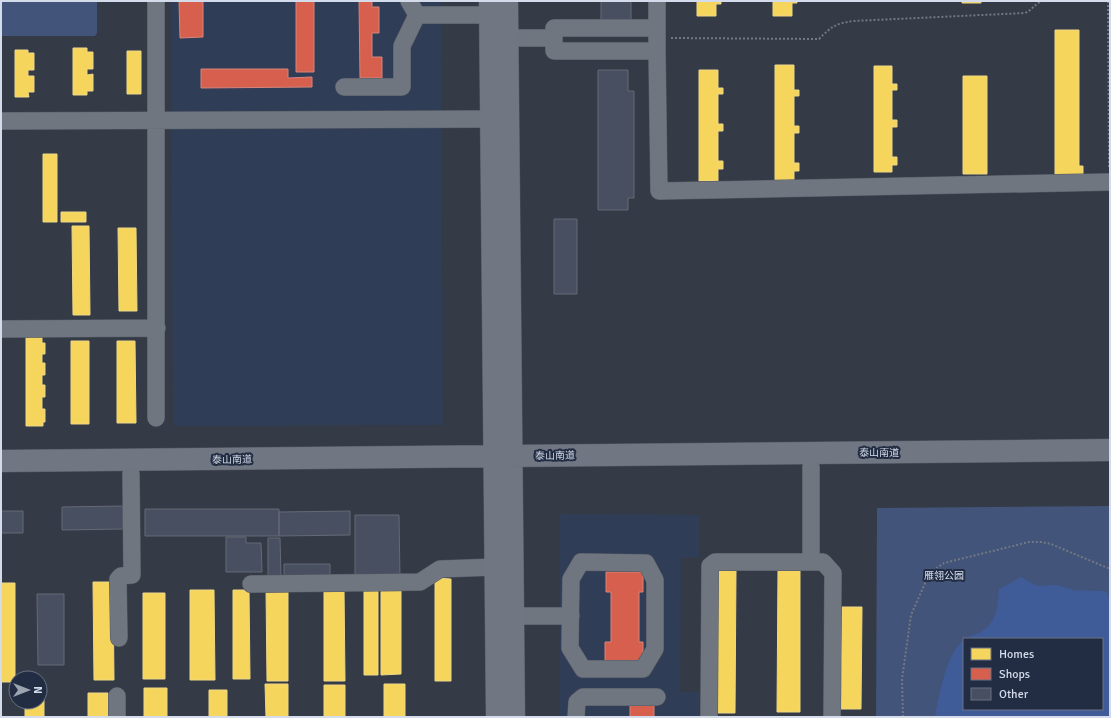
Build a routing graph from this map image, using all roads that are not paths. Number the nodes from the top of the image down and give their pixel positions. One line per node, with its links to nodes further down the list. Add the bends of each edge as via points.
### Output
1 (156, 1): 11 (lane)
2 (507, 1): 6 (main road)
3 (657, 1): 8 (lane)
4 (413, 8): 5 (lane); 9 (lane, via 402,46 402,87)
5 (490, 8): 10 (main road)
6 (508, 38): 7 (lane); 19 (main road)
7 (554, 38): 8 (lane, via 554,28); 8 (lane, via 554,51)
8 (657, 39): 13 (lane, via 659,191)
9 (344, 87)
10 (491, 119): 11 (lane); 19 (main road)
11 (156, 120): 12 (lane); 14 (lane)
12 (1, 121)
13 (1109, 182)
14 (157, 328): 15 (lane); 16 (lane)
15 (1, 329)
16 (156, 418)
17 (1110, 450): 19 (main road, 泰山南道)
18 (1, 461): 19 (main road, 泰山南道)
19 (503, 463): 21 (main road, 泰山南道); 22 (main road, 泰山南道); 25 (main road); 27 (main road)
20 (1110, 465): 21 (main road, 泰山南道)
21 (811, 467): 24 (lane)
22 (131, 474): 23 (main road, 泰山南道); 29 (lane, via 132,575 118,579)
23 (1, 476)
24 (811, 562): 36 (lane, via 715,562 710,566); 37 (lane, via 823,562 833,573)
25 (496, 567): 26 (lane, via 440,569 420,582); 33 (main road)
26 (251, 584)
27 (513, 616): 28 (lane); 34 (main road)
28 (571, 616): 28 (lane, via 571,579 581,562 646,563 655,580 655,649 643,669 583,669 570,648)
29 (119, 638)
30 (117, 696): 32 (lane)
31 (657, 697): 35 (lane, via 583,697 577,702)
32 (117, 717)
33 (497, 717)
34 (514, 717)
35 (576, 717)
36 (709, 717)
37 (832, 717)

